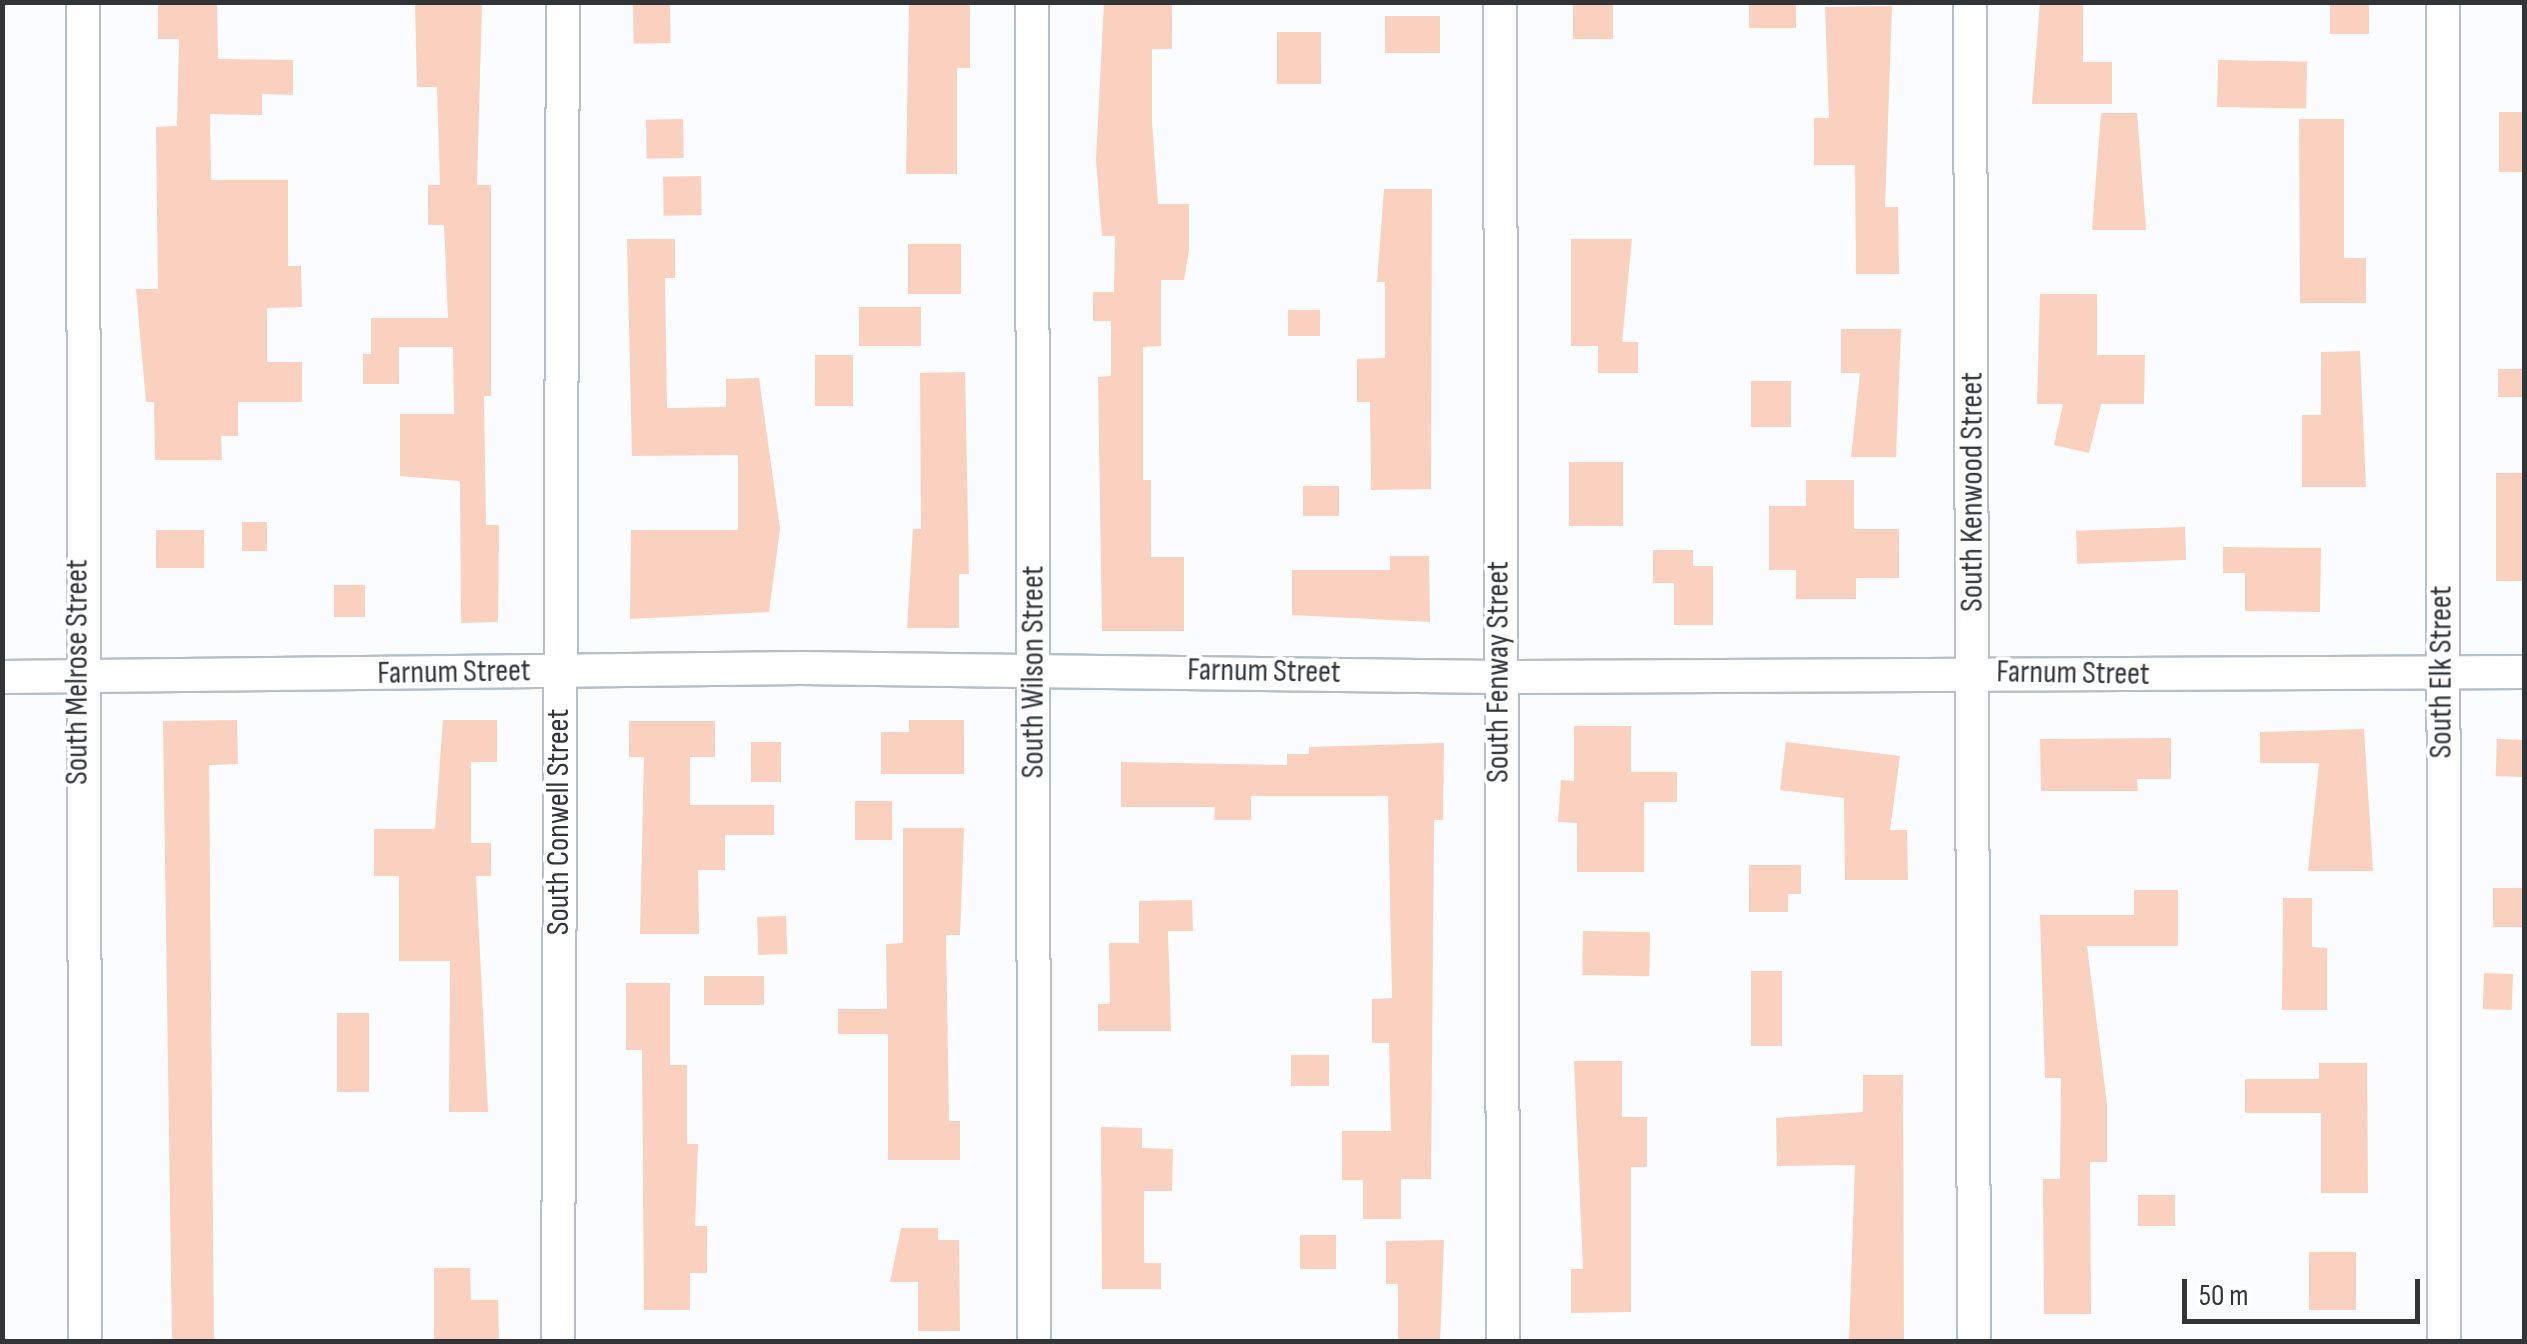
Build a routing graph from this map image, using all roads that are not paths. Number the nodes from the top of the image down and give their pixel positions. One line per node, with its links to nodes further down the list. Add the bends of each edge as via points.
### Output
1 (83, 2): 12 (street, South Melrose Street)
2 (563, 2): 8 (street, South Conwell Street)
3 (1032, 2): 7 (street, South Wilson Street)
4 (1500, 2): 14 (street, South Fenway Street)
5 (1970, 2): 9 (street, South Kenwood Street)
6 (2442, 2): 11 (street, South Elk Street)
7 (1035, 671): 8 (street, Farnum Street); 14 (street, Farnum Street); 17 (street, South Wilson Street)
8 (560, 672): 12 (street, Farnum Street); 16 (street, South Conwell Street)
9 (1974, 672): 11 (street, Farnum Street); 14 (street, Farnum Street); 19 (street, South Kenwood Street)
10 (2524, 672): 11 (street, Farnum Street)
11 (2442, 674): 20 (street, South Elk Street)
12 (77, 676): 13 (street, Farnum Street); 15 (street, South Melrose Street)
13 (2, 677)
14 (1498, 677): 18 (street, South Fenway Street)
15 (85, 1342)
16 (558, 1342)
17 (1034, 1342)
18 (1502, 1342)
19 (1974, 1342)
20 (2444, 1342)

